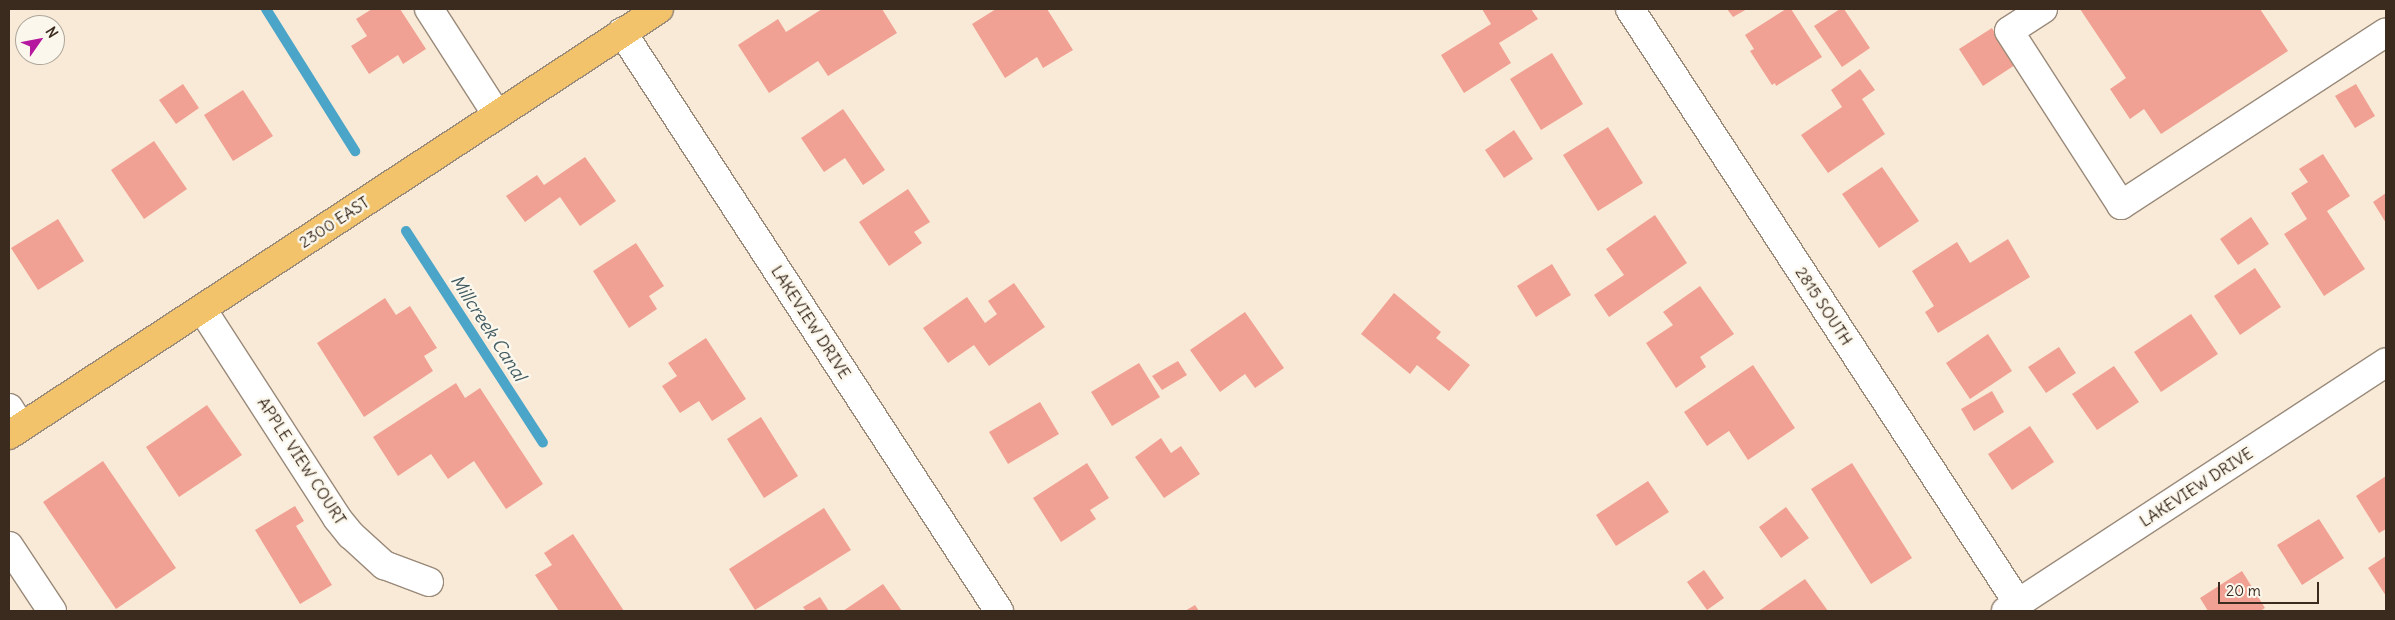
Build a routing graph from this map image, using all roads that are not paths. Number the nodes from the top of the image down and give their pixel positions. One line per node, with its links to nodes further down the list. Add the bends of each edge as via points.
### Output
1 (430, 9): 7 (street)
2 (659, 9): 5 (main road, 2300 EAST)
3 (1630, 9): 13 (street, 2815 SOUTH)
4 (2043, 9): 6 (street, via 2009,31 2121,205)
5 (622, 32): 7 (main road, 2300 EAST); 15 (street, LAKEVIEW DRIVE)
6 (2386, 32)
7 (497, 115): 8 (main road, 2300 EAST)
8 (202, 308): 10 (main road, 2300 EAST); 12 (street, APPLE VIEW COURT, via 351,535 384,565)
9 (2386, 362): 13 (street, LAKEVIEW DRIVE)
10 (13, 423)
11 (9, 546): 14 (street)
12 (429, 582)
13 (2012, 607)
14 (52, 611)
15 (1000, 611)

